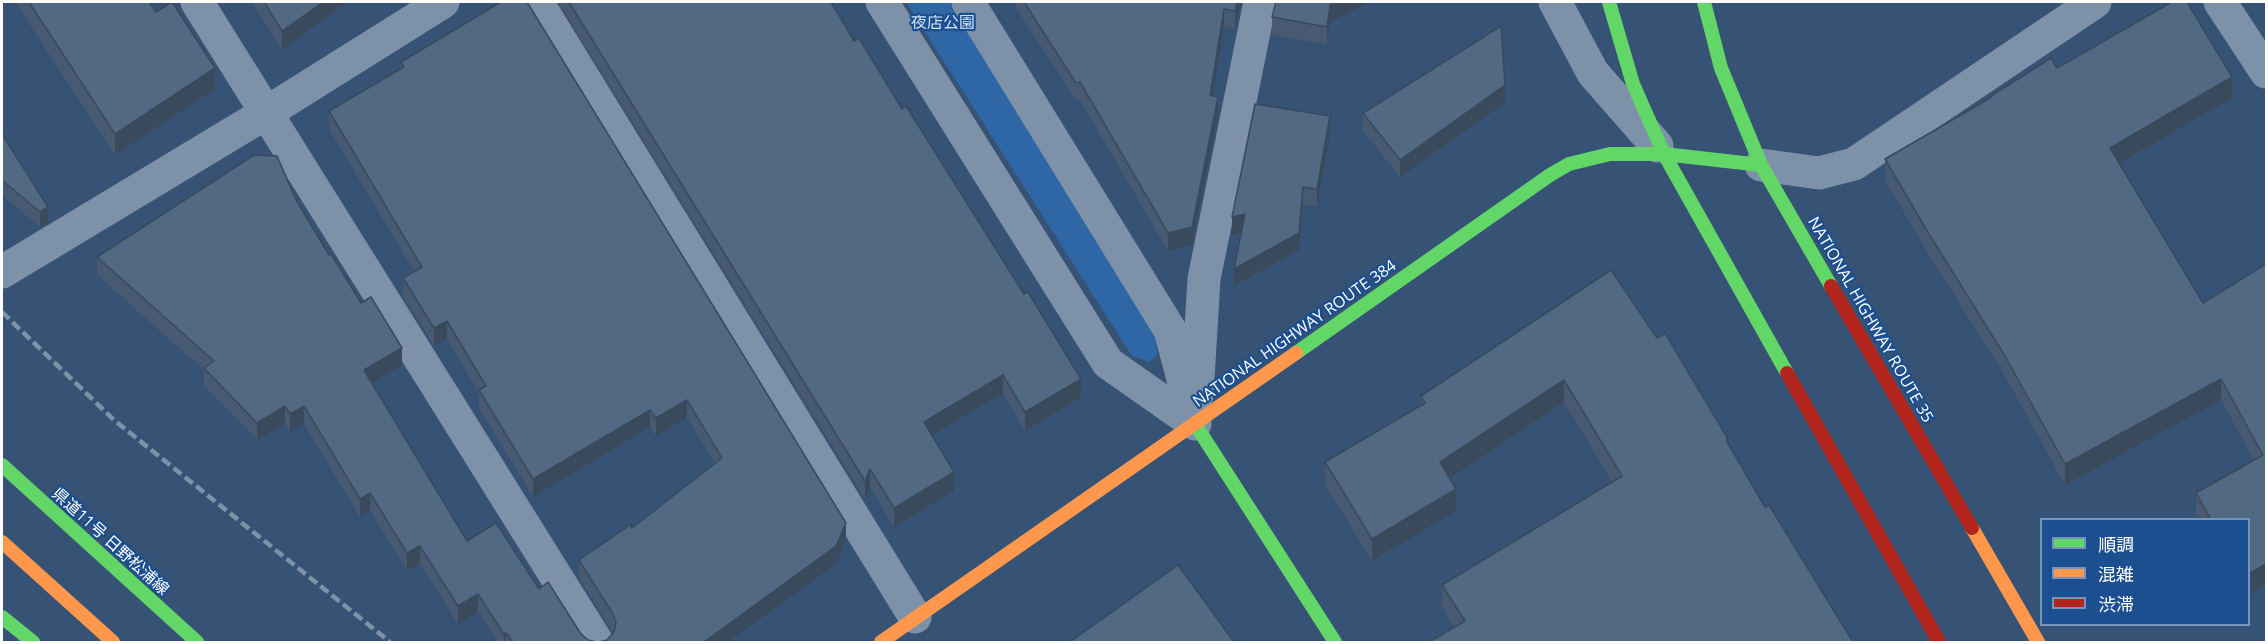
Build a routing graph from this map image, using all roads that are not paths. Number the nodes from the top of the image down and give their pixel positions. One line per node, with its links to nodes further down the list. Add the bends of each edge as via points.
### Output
1 (197, 2): 13 (street)
2 (443, 2): 13 (street)
3 (537, 2): 21 (street)
4 (882, 2): 17 (street, via 1108,363)
5 (968, 2): 17 (street, via 1170,330)
6 (1260, 2): 17 (street, via 1204,279)
7 (1555, 2): 14 (street, via 1593,73)
8 (1609, 2): 14 (main road, via 1634,84)
9 (1704, 2): 15 (main road, NATIONAL HIGHWAY ROUTE 35, via 1721,68)
10 (2095, 2): 15 (street, via 1854,164 1819,173)
11 (2220, 2): 12 (street)
12 (2266, 72)
13 (266, 113): 16 (street); 25 (street)
14 (1664, 154): 15 (main road, NATIONAL HIGHWAY ROUTE 384); 17 (main road, NATIONAL HIGHWAY ROUTE 384, via 1610,154 1569,164); 28 (main road)
15 (1761, 165): 29 (main road, NATIONAL HIGHWAY ROUTE 35)
16 (7, 259)
17 (1195, 424): 21 (main road, NATIONAL HIGHWAY ROUTE 384); 27 (main road)
18 (2, 465): 24 (main road, 県道11号 日野松浦線)
19 (2, 542): 23 (main road)
20 (2, 616): 22 (main road)
21 (915, 617): 26 (main road, NATIONAL HIGHWAY ROUTE 384)
22 (33, 642)
23 (113, 642)
24 (197, 642)
25 (597, 642)
26 (880, 642)
27 (1335, 642)
28 (1939, 642)
29 (2038, 642)

